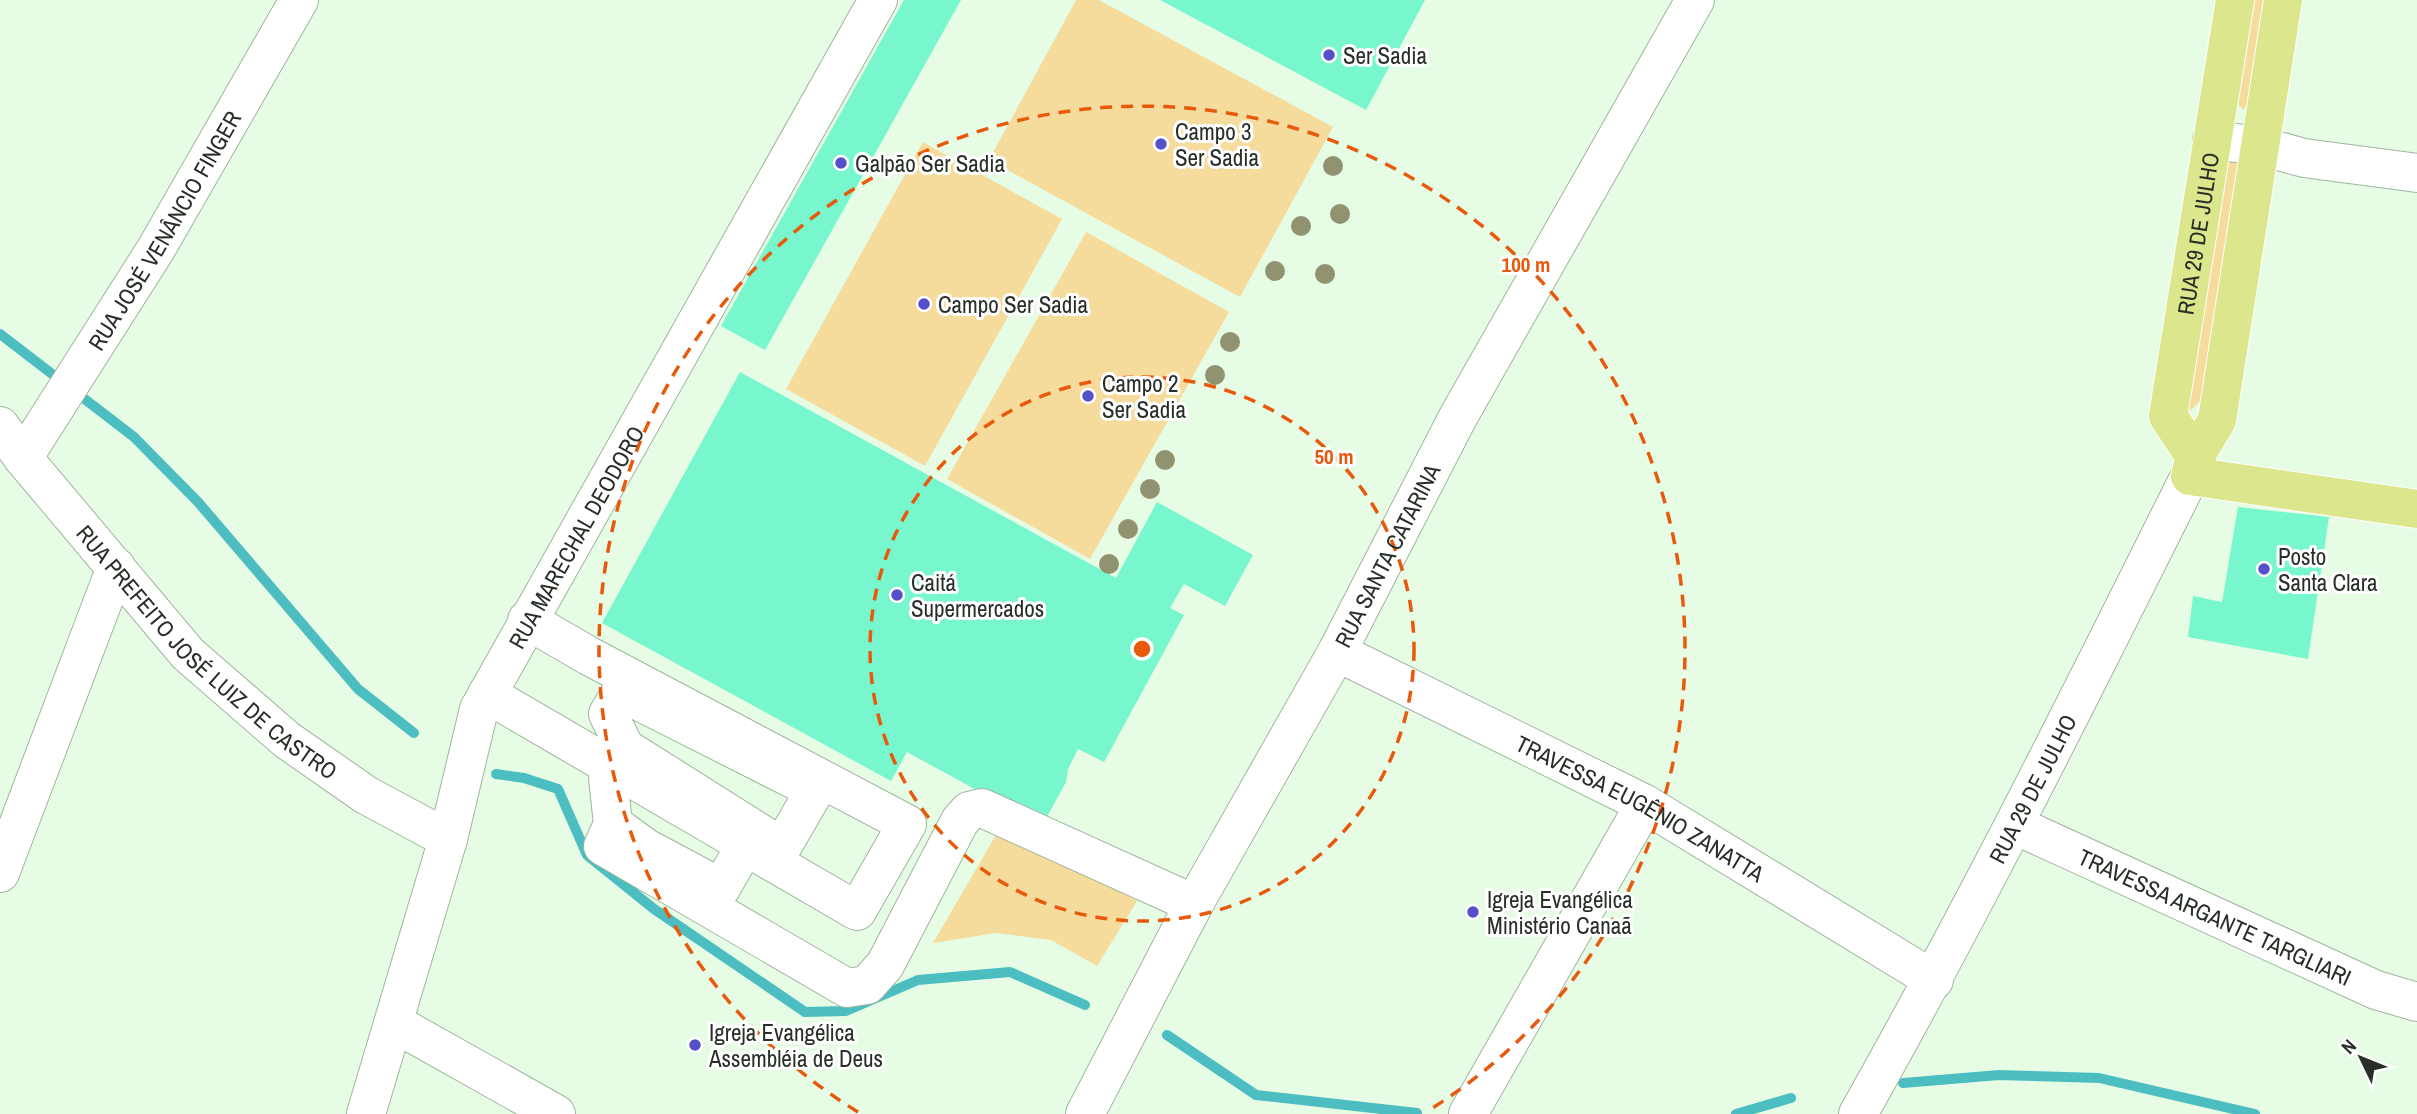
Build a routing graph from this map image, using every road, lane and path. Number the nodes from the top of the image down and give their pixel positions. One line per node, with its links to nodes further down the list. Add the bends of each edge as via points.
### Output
1 (299, 0): 10 (street, RUA JOSÉ VENÂNCIO FINGER, via 156,249)
2 (878, 0): 14 (street, RUA MARECHAL DEODORO)
3 (1695, 0): 15 (street, RUA SANTA CATARINA, via 1458,417)
4 (2235, 0): 6 (main road, RUA 29 DE JULHO)
5 (2283, 0): 7 (main road, RUA 29 DE JULHO)
6 (2212, 140): 7 (street); 11 (main road, RUA 29 DE JULHO, via 2168,416)
7 (2260, 146): 8 (street, via 2304,158); 11 (main road, RUA 29 DE JULHO, via 2217,420)
8 (2417, 173)
9 (0, 426): 10 (street, RUA PREFEITO JOSÉ LUIZ DE CASTRO)
10 (23, 458): 13 (street, RUA PREFEITO JOSÉ LUIZ DE CASTRO)
11 (2193, 467): 12 (main road); 20 (street, RUA 29 DE JULHO)
12 (2417, 509)
13 (116, 568): 21 (street, RUA PREFEITO JOSÉ LUIZ DE CASTRO, via 188,654 287,740 366,794); 23 (street)
14 (527, 620): 16 (street, RUA MARECHAL DEODORO); 22 (street, via 907,824 857,911)
15 (1336, 652): 18 (street, TRAVESSA EUGÊNIO ZANATTA); 24 (street, RUA SANTA CATARINA)
16 (487, 694): 17 (street); 21 (street, RUA MARECHAL DEODORO, via 479,709)
17 (620, 759): 17 (street, via 782,847 815,790 621,692 608,714); 19 (street, via 608,778); 22 (street)
18 (1645, 804): 25 (street, TRAVESSA EUGÊNIO ZANATTA); 31 (street)
19 (613, 824): 22 (street, via 646,848 721,888); 24 (street, via 603,846 847,988 867,985 885,965 969,811 982,808)
20 (2015, 825): 25 (street, RUA 29 DE JULHO); 26 (street, TRAVESSA ARGANTE TARGLIARI, via 2376,990)
21 (448, 839): 27 (street, RUA MARECHAL DEODORO)
22 (745, 845)
23 (0, 873)
24 (1194, 904): 30 (street, RUA SANTA CATARINA)
25 (1934, 980): 32 (street, RUA 29 DE JULHO)
26 (2417, 1002)
27 (394, 1023): 28 (street, RUA MARECHAL DEODORO); 29 (street)
28 (366, 1114)
29 (556, 1114)
30 (1085, 1114)
31 (1468, 1114)
32 (1858, 1114)

